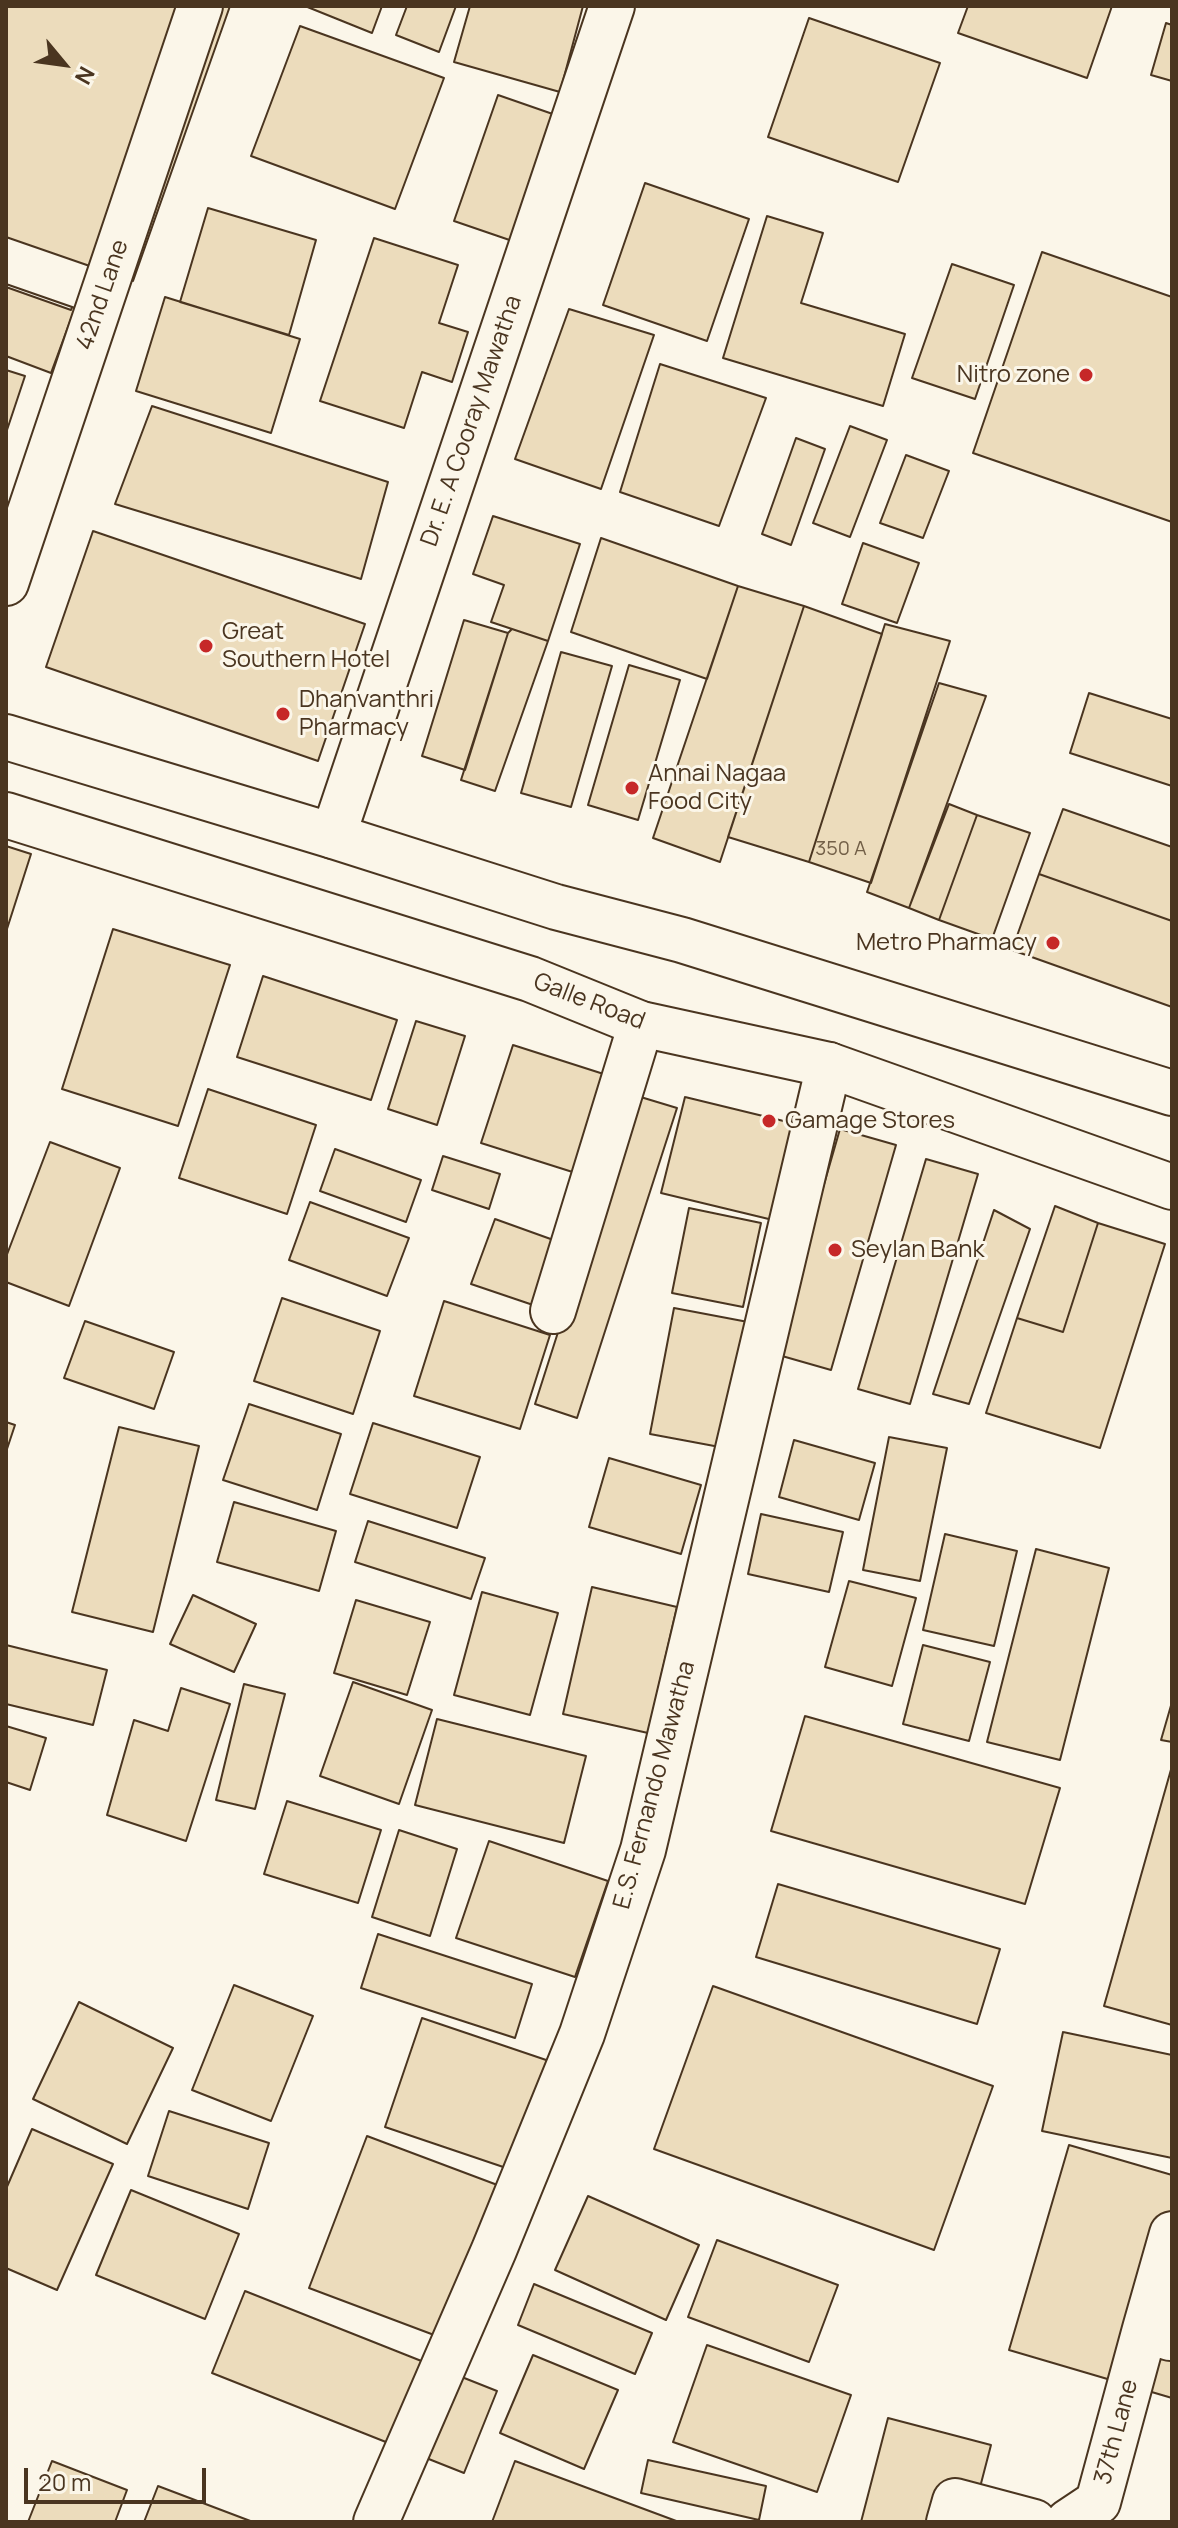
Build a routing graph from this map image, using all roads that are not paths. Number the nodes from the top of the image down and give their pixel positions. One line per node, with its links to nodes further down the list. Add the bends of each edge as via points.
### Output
1 (200, 6): 3 (main road, 42nd Lane)
2 (612, 6): 6 (main road, Dr. E. A Cooray Mawatha)
3 (6, 583)
4 (6, 737): 6 (main road)
5 (7, 819): 7 (main road, Galle Road, via 530,979)
6 (333, 836): 9 (main road)
7 (641, 1024): 8 (main road, Galle Road); 11 (main road)
8 (829, 1065): 10 (main road, Galle Road); 14 (main road, E.S. Fernando Mawatha, via 643,1850 582,2034)
9 (1172, 1093)
10 (1172, 1187)
11 (553, 1311)
12 (1172, 2234): 13 (main road, 37th Lane)
13 (1158, 2334): 17 (main road, 37th Lane, via 1098,2502)
14 (376, 2522)
15 (949, 2522): 16 (main road, via 955,2501)
16 (1034, 2522)
17 (1068, 2522)

